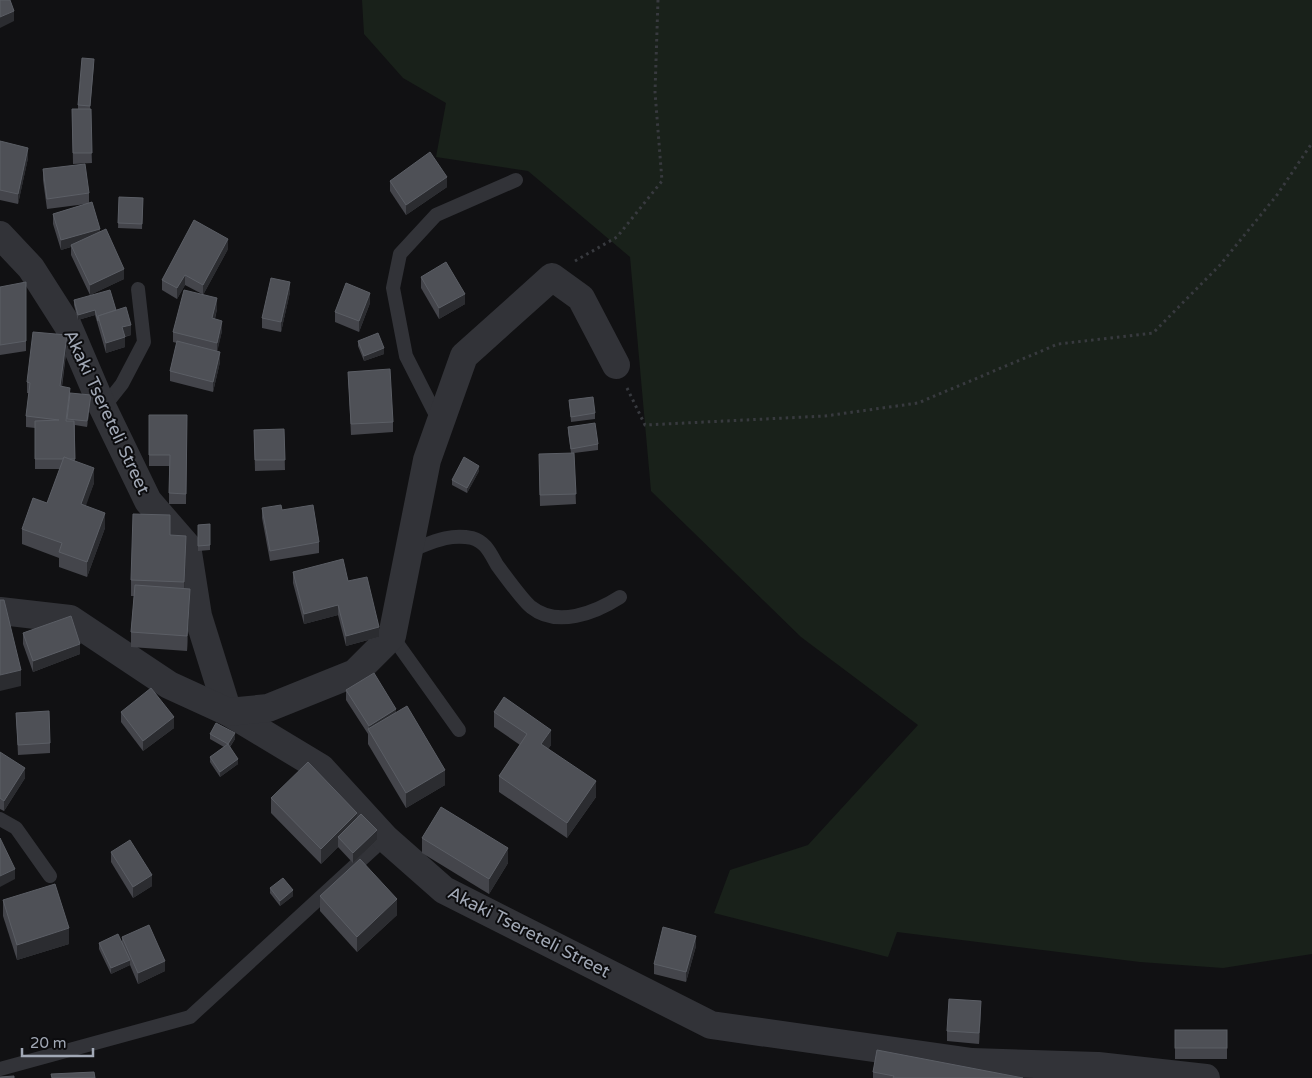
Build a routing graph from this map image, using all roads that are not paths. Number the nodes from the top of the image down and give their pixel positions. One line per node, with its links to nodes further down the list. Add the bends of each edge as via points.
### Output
1 (516, 180): 6 (lane, via 436,215 400,254 393,288 406,356)
2 (0, 235): 5 (street, Akaki Tsereteli Street, via 31,268 68,326)
3 (138, 289): 5 (lane, via 144,342 122,384)
4 (616, 365): 6 (street, via 582,298 552,277 464,356)
5 (103, 408): 11 (street, Akaki Tsereteli Street, via 148,501 187,546 198,616)
6 (440, 424): 7 (street, via 427,460)
7 (409, 551): 8 (lane, via 451,536 473,539 486,546 530,607 548,616 585,614); 10 (street)
8 (620, 597)
9 (0, 611): 11 (street, via 70,619 169,685)
10 (392, 636): 11 (street, via 355,673 268,708); 12 (lane)
11 (228, 712): 14 (street, Akaki Tsereteli Street, via 321,768)
12 (459, 730)
13 (0, 819): 15 (lane, via 16,828)
14 (385, 838): 16 (lane, via 190,1017); 17 (street, Akaki Tsereteli Street, via 444,890 711,1025 972,1062 1098,1066)
15 (50, 876)
16 (0, 1069)
17 (1206, 1078)

